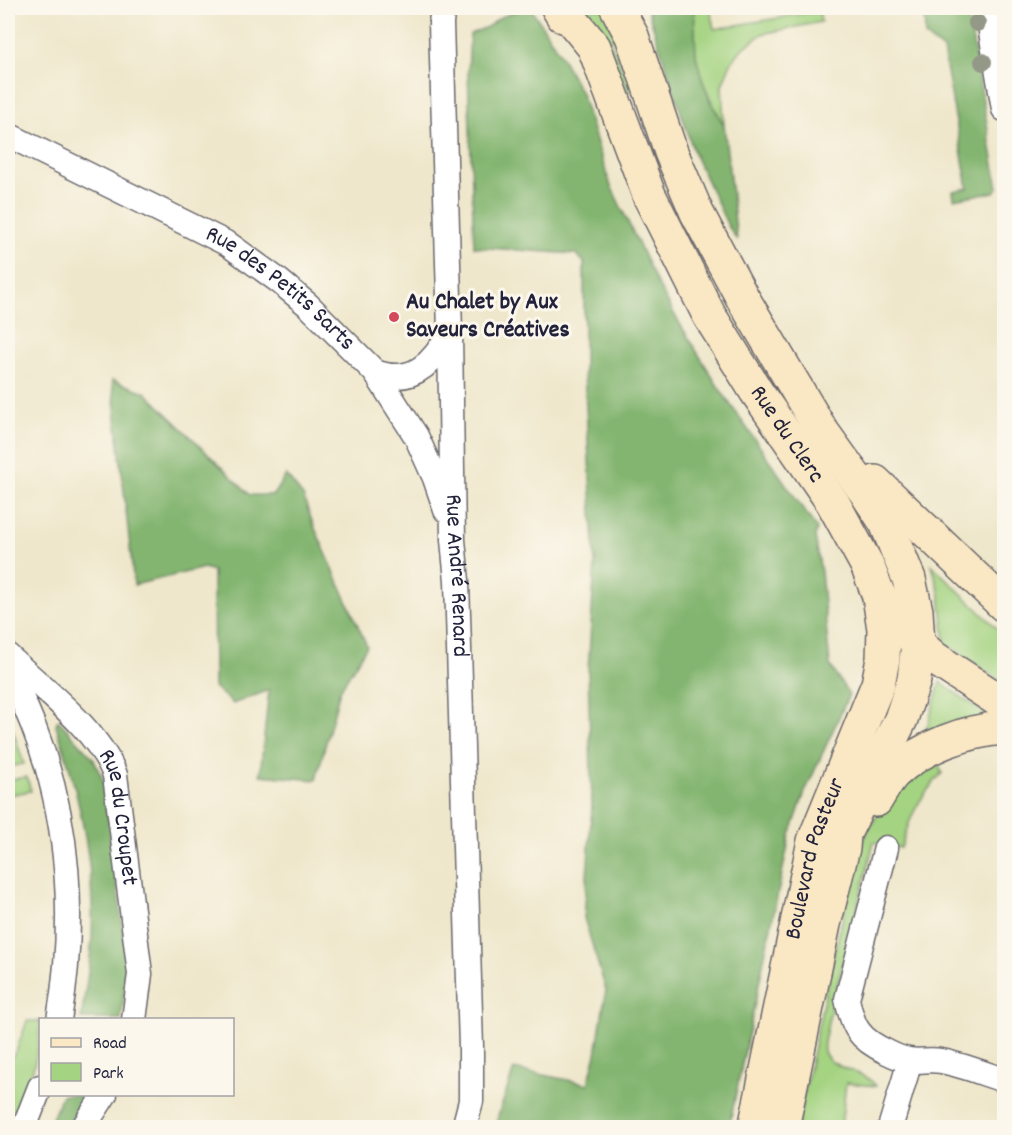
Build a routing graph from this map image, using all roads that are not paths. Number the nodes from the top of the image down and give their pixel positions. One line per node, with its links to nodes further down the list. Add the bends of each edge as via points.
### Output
1 (558, 8): 12 (street, Rue du Clerc, via 594,47 649,195 709,315 833,503)
2 (987, 8): 5 (street)
3 (444, 13): 8 (street, Rue André Renard)
4 (623, 13): 10 (street, Rue du Clerc, via 671,152 697,213)
5 (1002, 77): 6 (street)
6 (1005, 109)
7 (8, 135): 9 (street, Rue des Petits Sarts, via 237,250 308,305)
8 (450, 332): 9 (street, via 439,352 412,374 387,377); 11 (street, Rue André Renard)
9 (375, 372): 11 (street, Rue des Petits Sarts, via 416,436 435,478)
10 (821, 430): 13 (street, Rue du Clerc, via 842,440 865,470); 14 (street, Rue du Clerc, via 886,523 909,579)
11 (453, 540): 29 (street, Rue André Renard, via 471,1047 471,1101)
12 (879, 596): 14 (street, Rue du Clerc); 30 (street, Boulevard Pasteur, via 884,629 881,674 814,841)
13 (1005, 605)
14 (918, 644): 17 (street); 19 (street, Boulevard Pasteur, via 907,704 844,834)
15 (8, 656): 22 (street, Rue du Croupet, via 95,741 116,775 140,974)
16 (8, 666): 21 (street, via 34,726 49,775 68,876 68,957)
17 (1005, 704)
18 (1005, 728): 19 (street, Boulevard Pasteur, via 953,739 892,774 854,839)
19 (843, 848): 31 (street, Boulevard Pasteur)
20 (886, 848): 23 (street, via 847,999 859,1035)
21 (59, 1018)
22 (134, 1018)
23 (910, 1061): 24 (street, via 944,1061); 32 (street)
24 (1005, 1080)
25 (39, 1090): 27 (street)
26 (104, 1096): 28 (street)
27 (24, 1128)
28 (83, 1128)
29 (464, 1128)
30 (755, 1128)
31 (782, 1128)
32 (890, 1128)

